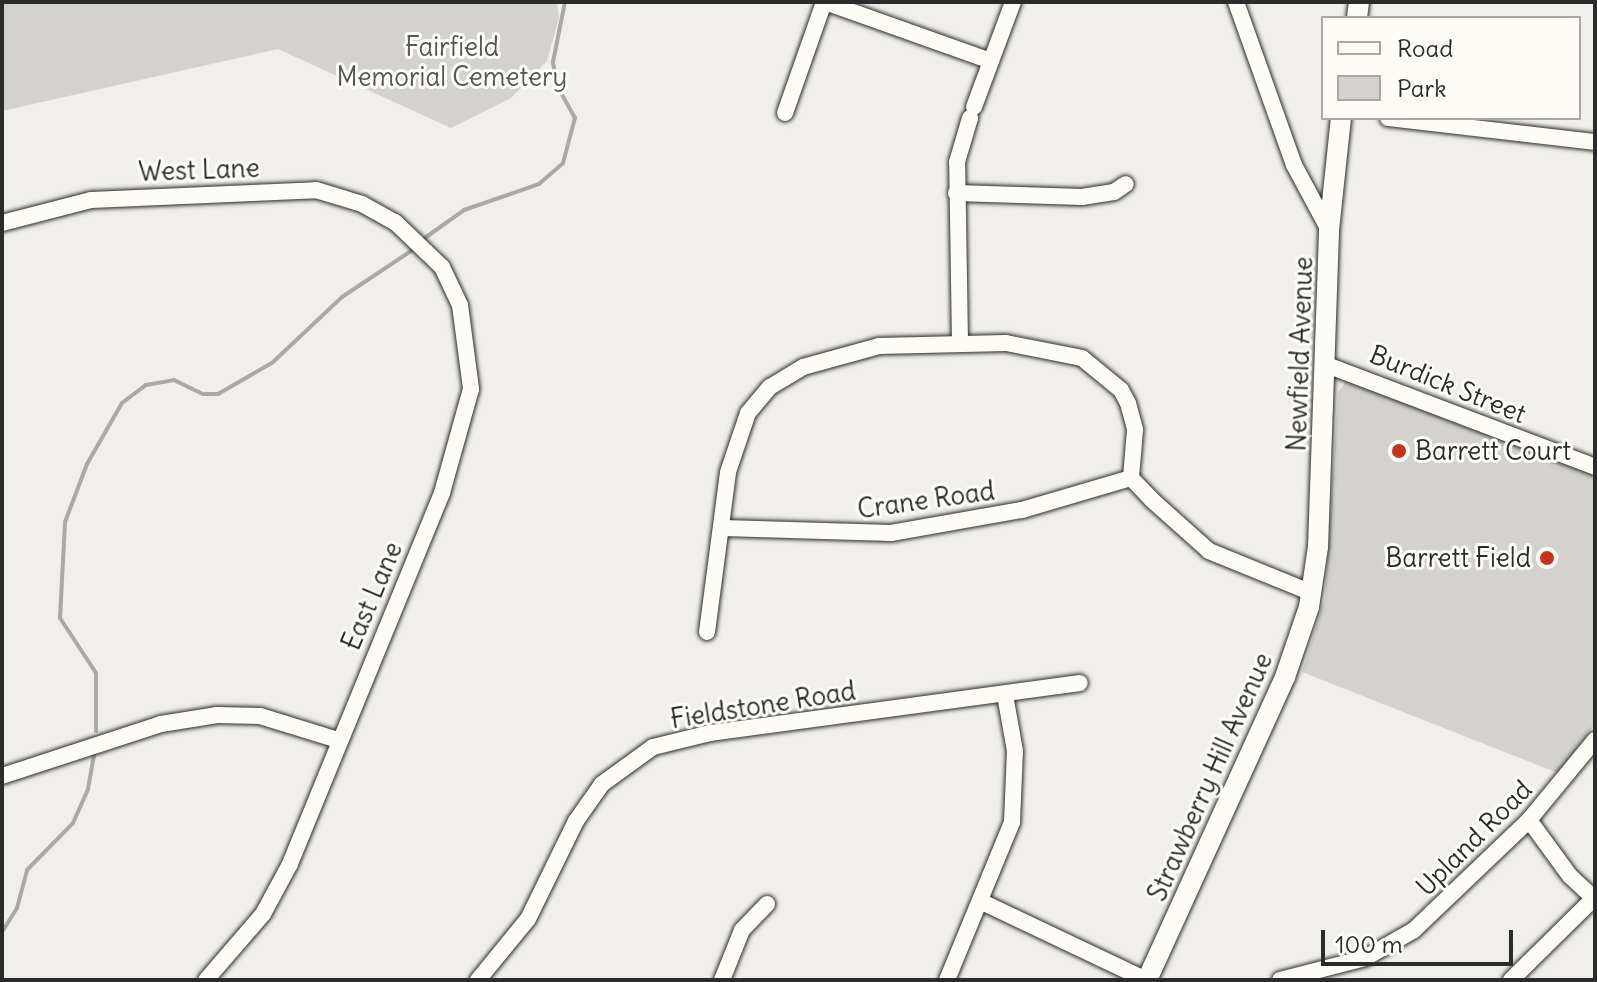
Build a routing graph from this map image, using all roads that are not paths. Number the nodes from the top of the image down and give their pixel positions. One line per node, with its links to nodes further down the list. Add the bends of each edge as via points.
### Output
1 (824, 2): 4 (street); 5 (street)
2 (1013, 2): 4 (street)
3 (1236, 2): 13 (street, via 1294,165)
4 (991, 61): 10 (street, via 957,162)
5 (785, 113)
6 (1341, 120): 13 (main road, Newfield Avenue)
7 (1405, 120): 8 (street)
8 (1595, 142)
9 (1126, 184): 10 (street, via 1114,192 1082,197)
10 (956, 193): 14 (street)
11 (395, 222): 12 (street, West Lane, via 335,195 299,188 91,200); 23 (street, East Lane, via 421,244 457,296 471,389 442,493)
12 (2, 223)
13 (1329, 230): 15 (main road, Newfield Avenue)
14 (960, 343): 17 (street, via 1046,348 1095,366 1121,390 1132,416); 18 (street, via 849,351 803,367 770,387 748,413 732,450)
15 (1327, 365): 16 (street, Burdick Street); 19 (main road, Newfield Avenue)
16 (1595, 467)
17 (1131, 478): 18 (street, Crane Road, via 1022,510 891,533); 19 (street, via 1209,551)
18 (723, 528): 20 (street)
19 (1312, 593): 34 (main road, Strawberry Hill Avenue, via 1285,677)
20 (707, 632)
21 (1080, 683): 22 (street, Fieldstone Road)
22 (1005, 695): 28 (street, via 1015,751 1015,806); 31 (street, Fieldstone Road, via 710,733 653,747 602,784 576,821 528,919)
23 (338, 740): 25 (street, via 276,719 217,715 161,724); 30 (street, East Lane, via 277,890)
24 (1595, 740): 26 (street, Upland Road)
25 (2, 776)
26 (1529, 820): 27 (street); 35 (street, Upland Road, via 1402,939 1365,958)
27 (1594, 899): 36 (street)
28 (982, 902): 33 (street); 34 (street)
29 (767, 904): 32 (street, via 742,930)
30 (206, 980)
31 (478, 980)
32 (722, 980)
33 (947, 980)
34 (1146, 980)
35 (1280, 980)
36 (1511, 980)

